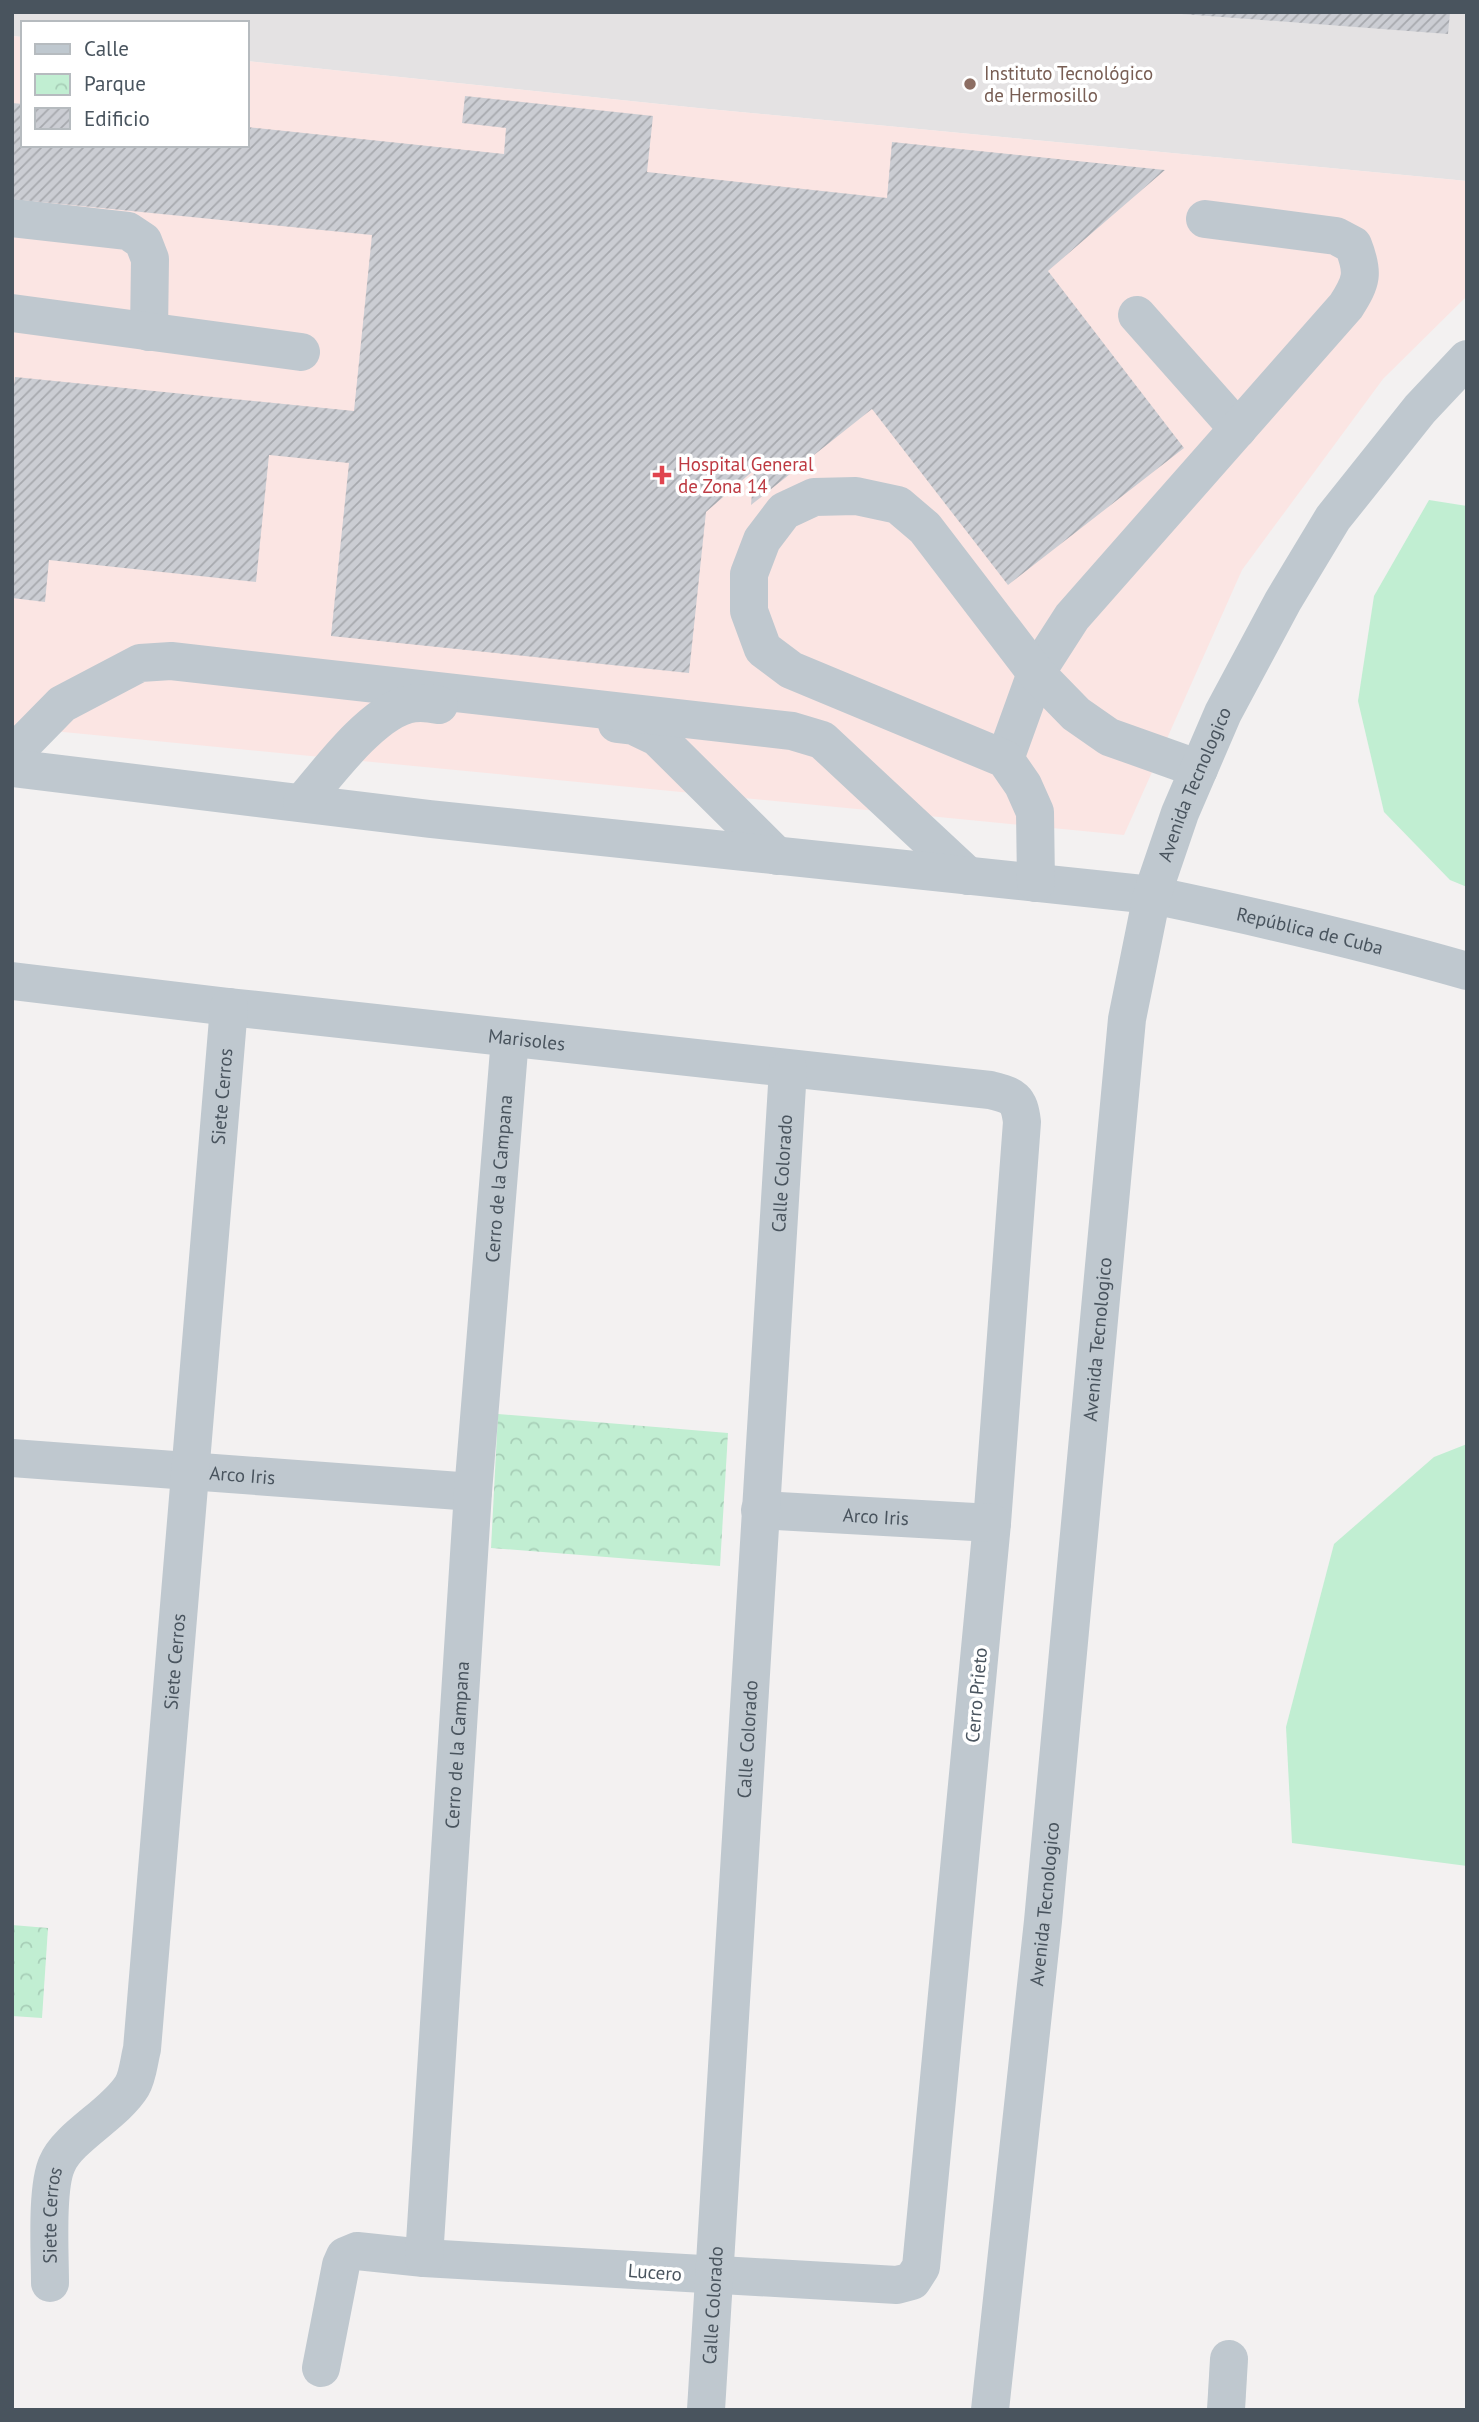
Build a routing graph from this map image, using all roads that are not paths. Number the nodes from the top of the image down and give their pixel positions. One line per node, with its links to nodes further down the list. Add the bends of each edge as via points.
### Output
1 (12, 218): 5 (street, via 128,232 143,241 150,259)
2 (1205, 219): 8 (street, via 1336,236 1353,245 1360,263 1359,285 1346,306)
3 (12, 313): 5 (street)
4 (1138, 315): 8 (street)
5 (149, 332): 6 (street)
6 (301, 352)
7 (1467, 359): 13 (street, Avenida Tecnologico, via 1420,409 1333,518 1223,713)
8 (1238, 429): 9 (street, via 1072,617)
9 (1036, 673): 11 (street); 11 (street, via 925,528 898,505 856,496 814,497 784,511 762,540 749,574 749,611 763,649 791,670); 13 (street, via 1076,714 1109,737)
10 (12, 755): 16 (street, via 62,704 140,663 171,661 792,731 822,740)
11 (1005, 759): 17 (street, via 1035,812)
12 (12, 768): 14 (street, República de Cuba)
13 (1199, 769): 18 (street, Avenida Tecnologico)
14 (302, 803): 15 (street, República de Cuba); 15 (street, via 366,731 407,704 587,720 634,726 657,737)
15 (777, 856): 16 (street, República de Cuba)
16 (968, 876): 17 (street, República de Cuba)
17 (1036, 883): 18 (street, República de Cuba)
18 (1152, 895): 19 (street, República de Cuba, via 1391,949); 37 (street, Avenida Tecnologico, via 1126,1030 1043,1921)
19 (1467, 971)
20 (12, 981): 21 (street, Marisoles)
21 (229, 1007): 22 (street, Marisoles); 26 (street, Siete Cerros)
22 (510, 1038): 23 (street, Marisoles); 27 (street, Cerro de la Campana)
23 (788, 1069): 24 (street, Marisoles, via 990,1090 1014,1098); 28 (street, Calle Colorado)
24 (1022, 1122): 29 (street, Cerro Prieto)
25 (12, 1458): 26 (street, Arco Iris)
26 (191, 1471): 27 (street, Arco Iris); 33 (street, Siete Cerros, via 142,2049 134,2084 57,2162 52,2183)
27 (473, 1492): 30 (street, Cerro de la Campana)
28 (760, 1510): 29 (street, Arco Iris); 32 (street, Calle Colorado)
29 (992, 1523): 31 (street, Cerro Prieto)
30 (424, 2258): 32 (street, Lucero); 35 (street, via 357,2251 345,2256)
31 (921, 2267): 32 (street, Lucero, via 912,2281 897,2285)
32 (713, 2275): 36 (street, Calle Colorado)
33 (50, 2283)
34 (1229, 2359): 38 (street)
35 (321, 2368)
36 (706, 2410)
37 (990, 2410)
38 (1226, 2410)

